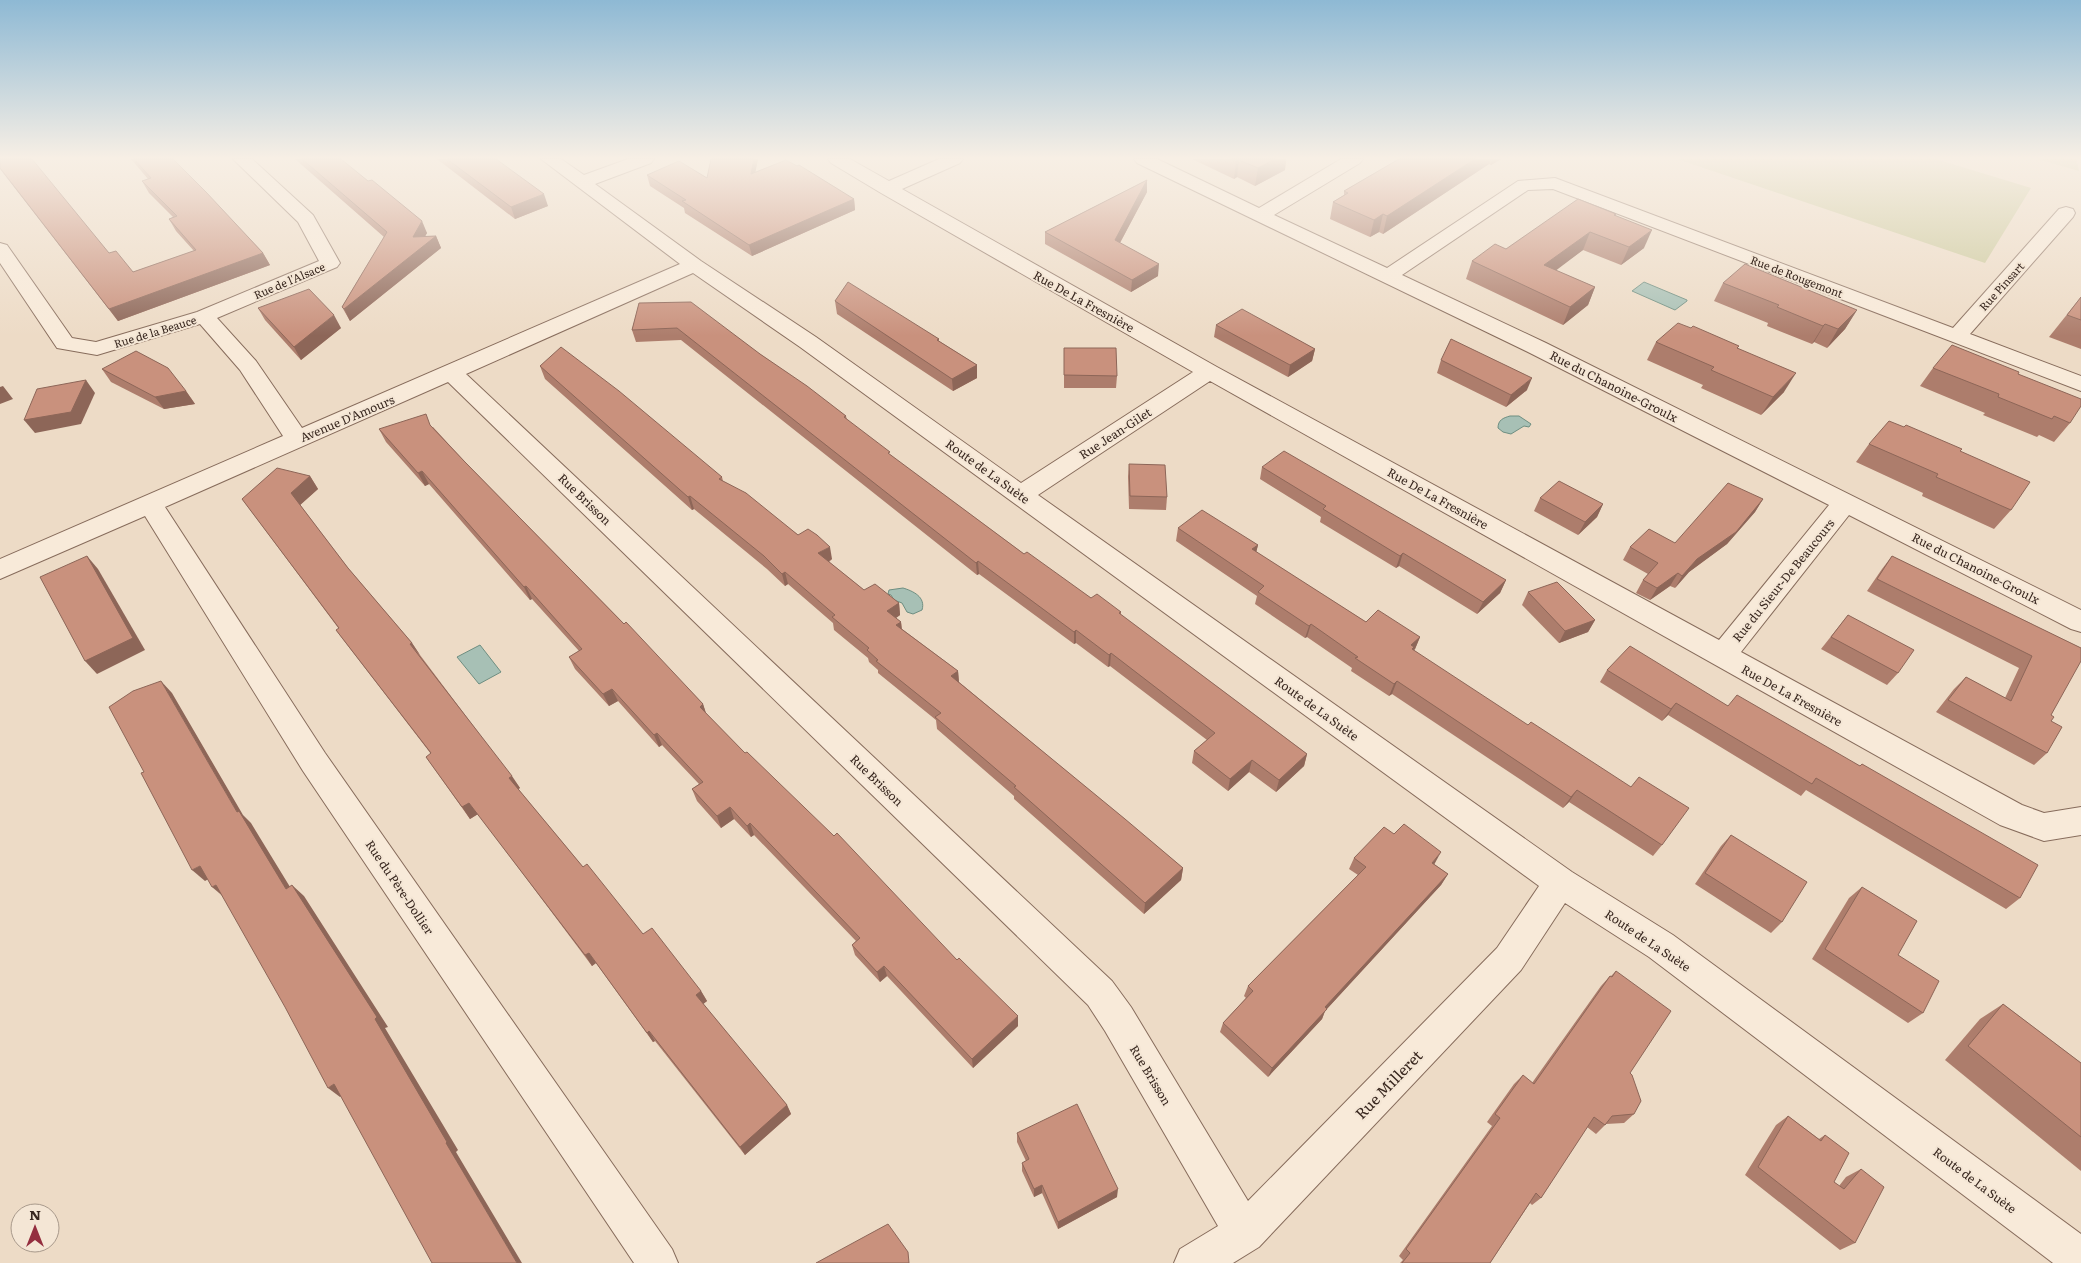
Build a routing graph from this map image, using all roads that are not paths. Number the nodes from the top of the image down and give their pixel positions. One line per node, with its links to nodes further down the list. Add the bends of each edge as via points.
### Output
1 (305, 218): 11 (street, Rue de l'Alsace, via 330,263)
2 (631, 218): 9 (street, Route de La Suète)
3 (938, 218): 14 (street, Rue De La Fresnière)
4 (1266, 218): 10 (street, Rue du Chanoine-Groulx)
5 (1475, 218): 10 (street, Rue de Rougemont)
6 (1644, 218): 12 (street, Rue de Rougemont)
7 (2062, 218): 12 (street, Rue Pinsart)
8 (0, 249): 11 (street, Rue de la Beauce, via 65,343 97,349)
9 (694, 265): 13 (street, Avenue D'Amours); 17 (street, Route de La Suète, via 808,342)
10 (1388, 276): 18 (street, Rue du Chanoine-Groulx, via 1547,352)
11 (204, 316): 16 (street, Rue de la Beauce, via 248,366)
12 (1956, 337): 15 (street, Rue de Rougemont)
13 (452, 372): 16 (street, Avenue D'Amours); 25 (street, Rue Brisson, via 1100,993)
14 (1209, 372): 17 (street, Rue Jean-Gilet); 22 (street, Rue De La Fresnière)
15 (2081, 384)
16 (297, 439): 19 (street, Avenue D'Amours)
17 (1020, 495): 24 (street, Route de La Suète)
18 (1845, 503): 21 (street, Rue du Chanoine-Groulx); 22 (street, Rue du Sieur-De Beaucours)
19 (150, 504): 20 (street, Avenue D'Amours); 27 (street, Rue du Père-Dollier, via 314,762)
20 (0, 570)
21 (2081, 622)
22 (1722, 656): 23 (street, Rue De La Fresnière, via 2011,815 2044,827)
23 (2081, 821)
24 (1560, 882): 25 (street, Rue Milleret, via 1509,959); 26 (street, Route de La Suète, via 1660,946)
25 (1245, 1232): 28 (street, Rue Milleret)
26 (2081, 1259)
27 (658, 1263)
28 (1194, 1263)

